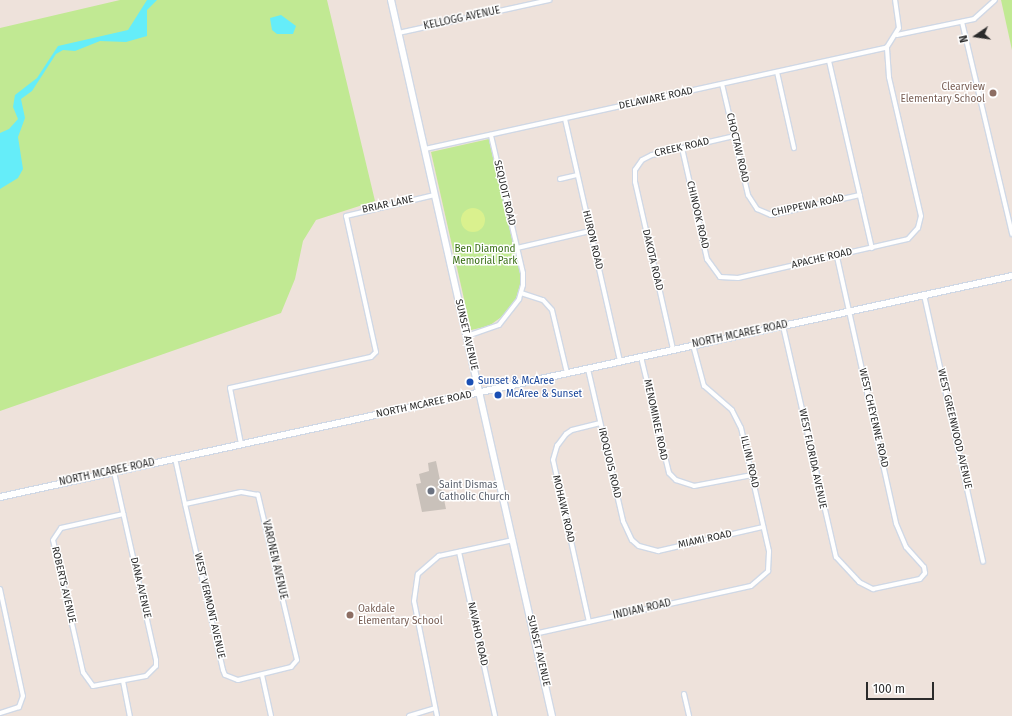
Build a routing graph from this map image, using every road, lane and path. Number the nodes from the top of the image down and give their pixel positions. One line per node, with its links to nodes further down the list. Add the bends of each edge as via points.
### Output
1 (390, 0): 8 (street, SUNSET AVENUE)
2 (549, 0): 8 (street, KELLOGG AVENUE)
3 (895, 0): 9 (street, via 900,20)
4 (988, 0): 6 (street)
5 (995, 0): 6 (street)
6 (990, 6): 7 (street, via 974,18)
7 (962, 22): 9 (street); 27 (street)
8 (398, 33): 19 (street, SUNSET AVENUE)
9 (896, 36): 10 (street)
10 (887, 47): 11 (street, DELAWARE ROAD); 29 (street, APACHE ROAD, via 889,77 920,216 918,228 908,239)
11 (829, 61): 12 (street, DELAWARE ROAD); 24 (street)
12 (777, 72): 13 (street, DELAWARE ROAD); 18 (street)
13 (722, 84): 14 (street, DELAWARE ROAD); 16 (street, CHOCTAW ROAD)
14 (565, 119): 15 (street, DELAWARE ROAD); 21 (street, HURON ROAD)
15 (491, 135): 19 (street, DELAWARE ROAD); 28 (street, SEQUOIT ROAD)
16 (734, 136): 17 (street, CREEK ROAD); 25 (street, CHOCTAW ROAD, via 748,195)
17 (682, 148): 20 (street, CREEK ROAD, via 647,157); 32 (street, CHINOOK ROAD, via 707,259)
18 (794, 148)
19 (424, 149): 23 (street, SUNSET AVENUE)
20 (635, 170): 39 (street, DAKOTA ROAD, via 635,182)
21 (577, 175): 22 (street); 26 (street, HURON ROAD)
22 (560, 179)
23 (435, 195): 37 (street, SUNSET AVENUE); 46 (street, BRIAR LANE, via 352,212 345,218 376,352 371,357 233,386 228,392)
24 (860, 195): 25 (street, CHIPPEWA ROAD, via 771,215); 29 (street)
25 (757, 209)
26 (590, 231): 28 (street); 41 (street, HURON ROAD)
27 (1012, 234)
28 (517, 248): 33 (street, SEQUOIT ROAD, via 523,274)
29 (872, 248): 30 (street, APACHE ROAD)
30 (837, 256): 32 (street, APACHE ROAD, via 738,278); 35 (street, WEST CHEYENNE ROAD)
31 (1012, 276): 34 (street, NORTH MCAREE ROAD)
32 (720, 277)
33 (521, 293): 37 (street, via 499,325); 43 (street, via 542,300 552,310)
34 (924, 295): 35 (street, NORTH MCAREE ROAD); 57 (street, WEST GREENWOOD AVENUE)
35 (849, 312): 36 (street, NORTH MCAREE ROAD); 58 (street, WEST CHEYENNE ROAD, via 896,523 906,547 925,573 915,581 879,589 866,587)
36 (783, 326): 38 (street, NORTH MCAREE ROAD); 58 (street, WEST FLORIDA AVENUE, via 831,544 842,566)
37 (467, 336): 44 (street, SUNSET AVENUE)
38 (693, 345): 39 (street, NORTH MCAREE ROAD); 49 (street, ILLINI ROAD, via 704,386 732,410 738,419)
39 (673, 350): 40 (street, NORTH MCAREE ROAD)
40 (641, 357): 41 (street, NORTH MCAREE ROAD); 49 (street, MENOMINEE ROAD, via 664,464 676,480 694,486)
41 (620, 361): 42 (street, NORTH MCAREE ROAD)
42 (588, 369): 43 (street, NORTH MCAREE ROAD); 45 (street, IROQUOIS ROAD)
43 (567, 373): 44 (street, NORTH MCAREE ROAD)
44 (480, 393): 46 (street, NORTH MCAREE ROAD); 54 (street, SUNSET AVENUE)
45 (600, 423): 55 (street, IROQUOIS ROAD, via 626,531); 61 (street, MOHAWK ROAD, via 566,434 557,446 553,460)
46 (241, 444): 47 (street, NORTH MCAREE ROAD)
47 (175, 458): 48 (street, NORTH MCAREE ROAD); 51 (street, WEST VERMONT AVENUE)
48 (114, 472): 50 (street, NORTH MCAREE ROAD); 52 (street, DANA AVENUE)
49 (752, 475): 53 (street, ILLINI ROAD)
50 (0, 497)
51 (185, 504): 63 (street, WEST VERMONT AVENUE, via 225,675 232,680); 63 (street, VARONEN AVENUE, via 249,491 260,498 297,660 292,667)
52 (123, 514): 64 (street, DANA AVENUE, via 156,666 146,676); 64 (street, ROBERTS AVENUE, via 61,528 55,534 54,544 85,679 93,686)
53 (763, 527): 55 (street, MIAMI ROAD, via 658,550); 59 (street, ILLINI ROAD, via 770,566 765,576)
54 (513, 540): 56 (street); 62 (street, SUNSET AVENUE)
55 (646, 549)
56 (459, 552): 66 (street, via 431,560 418,574 414,600); 73 (street, NAVAHO ROAD)
57 (983, 562)
58 (859, 582)
59 (751, 586): 61 (street, INDIAN ROAD)
60 (0, 589): 67 (street, via 23,696 19,707)
61 (588, 622): 62 (street, INDIAN ROAD)
62 (534, 634): 74 (street, SUNSET AVENUE)
63 (262, 675): 70 (street)
64 (123, 681): 69 (street)
65 (684, 694): 75 (street)
66 (435, 708): 68 (street); 72 (street)
67 (0, 713)
68 (423, 715): 71 (street)
69 (130, 716)
70 (271, 716)
71 (409, 716)
72 (437, 716)
73 (495, 716)
74 (552, 716)
75 (689, 716)

